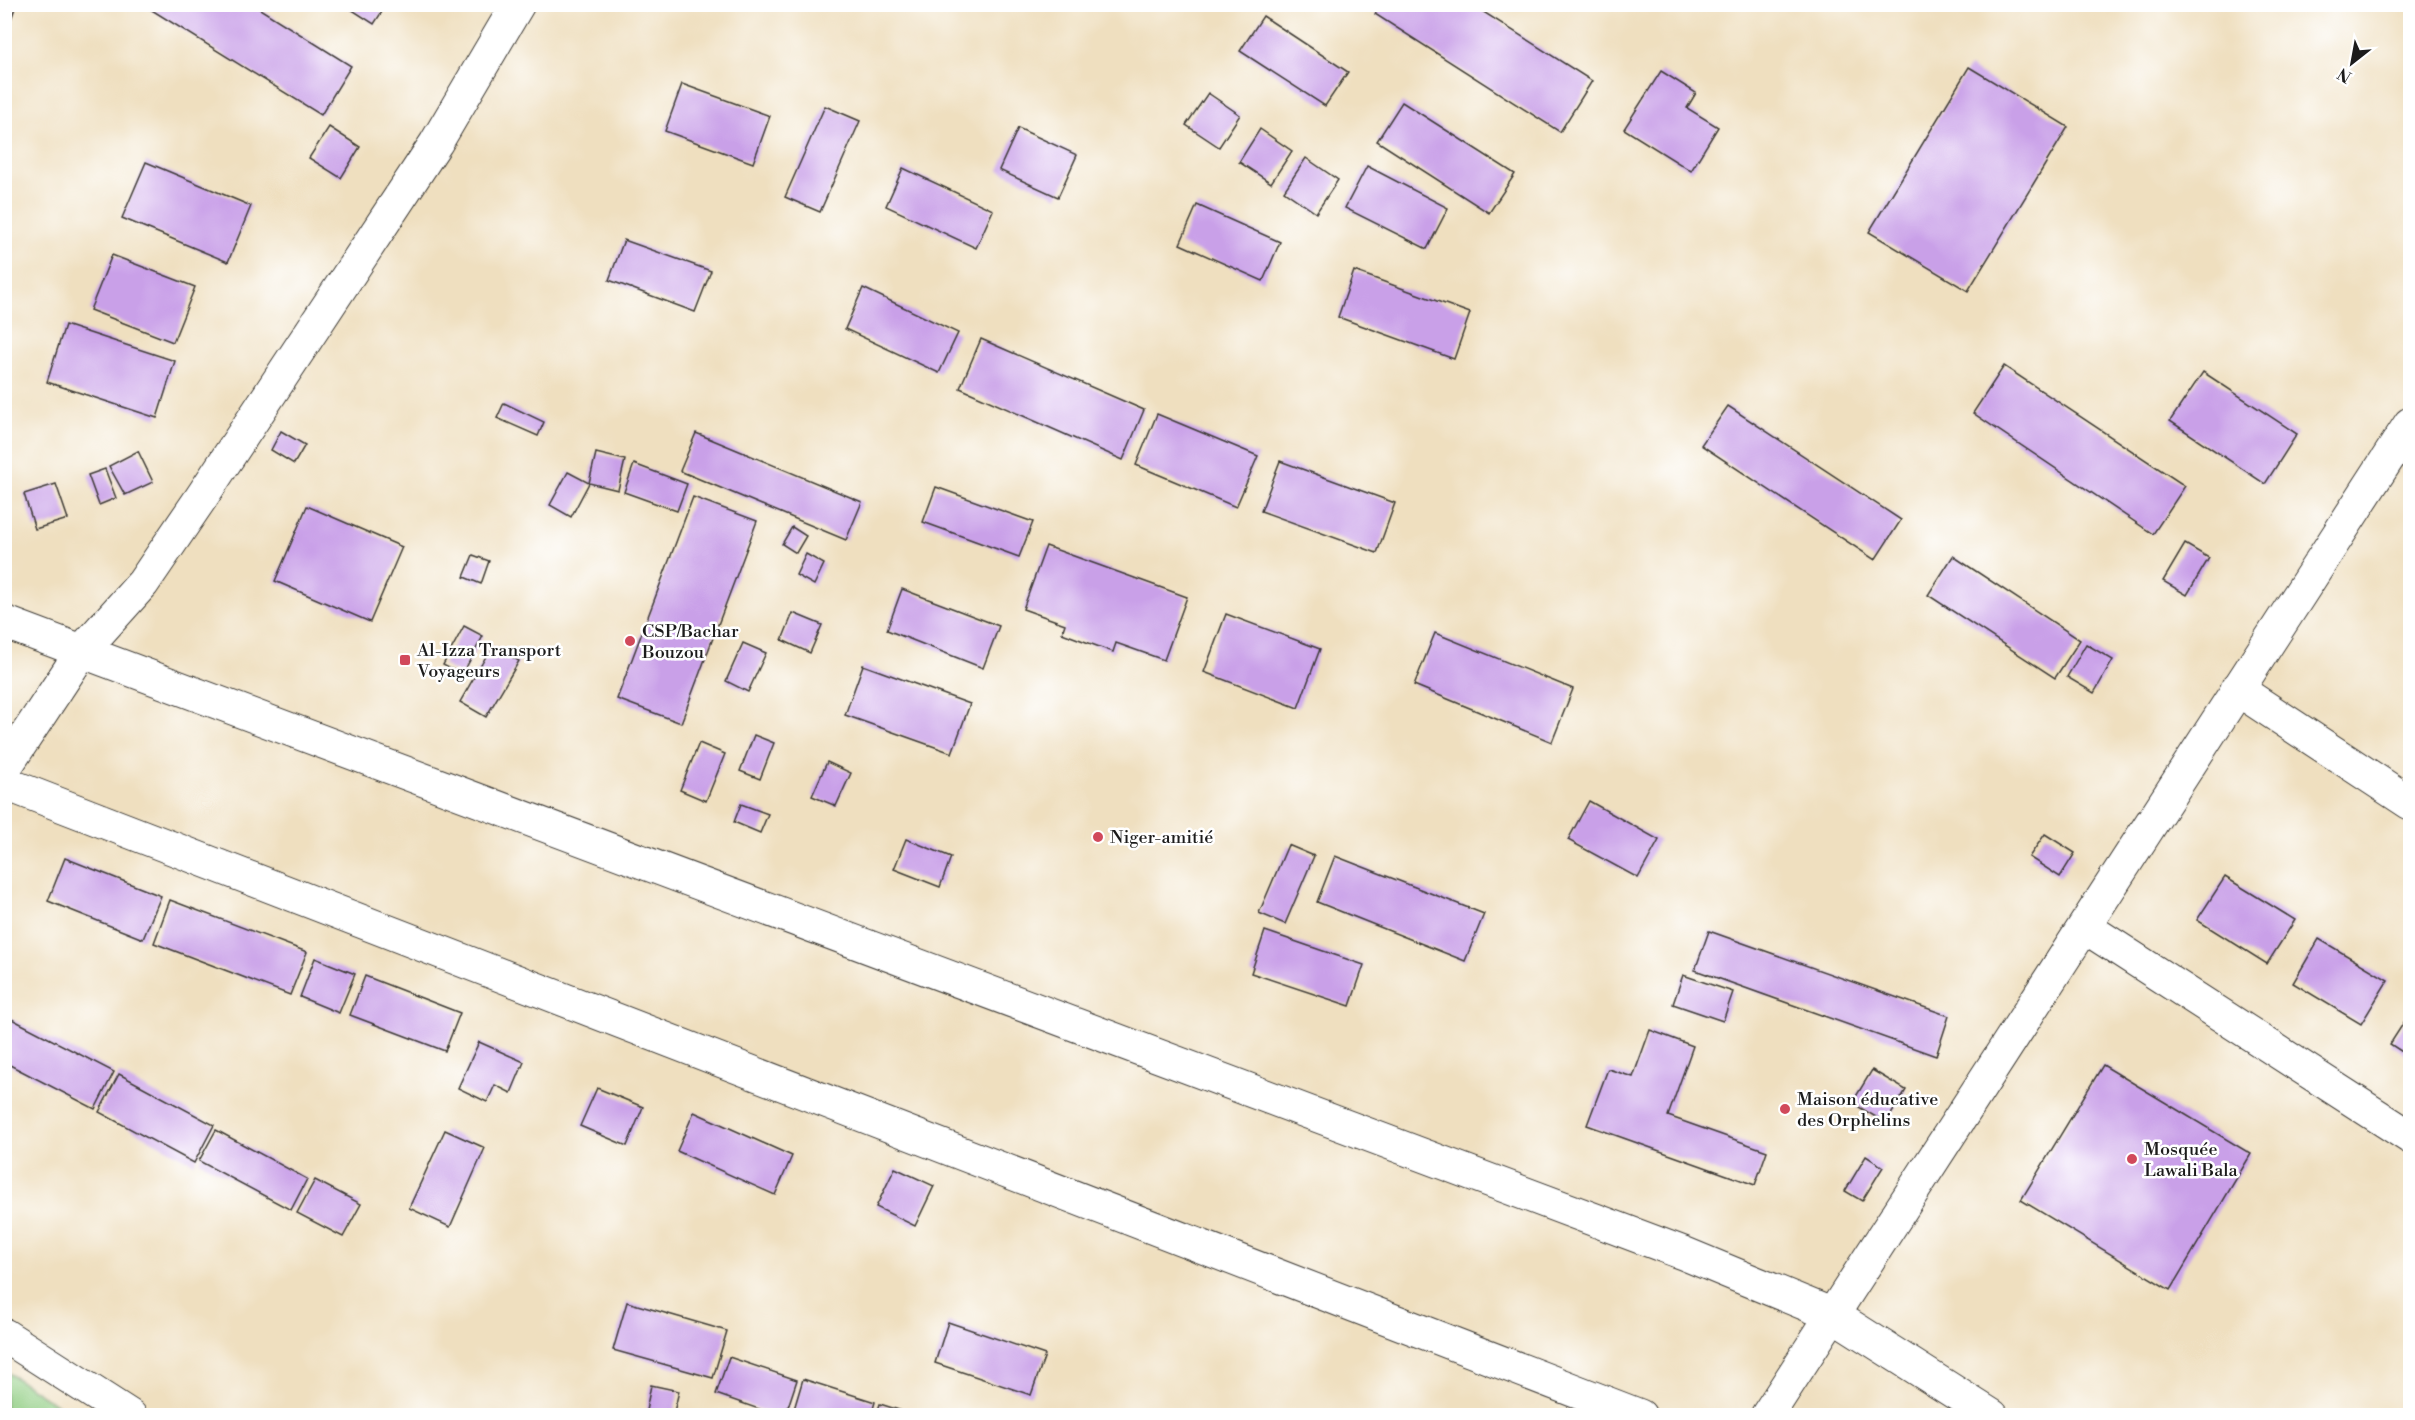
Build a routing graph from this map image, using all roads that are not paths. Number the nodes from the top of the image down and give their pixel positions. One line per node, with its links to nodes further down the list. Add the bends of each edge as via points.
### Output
1 (518, 4): 4 (street, via 436,143 201,498 143,582)
2 (2410, 424): 5 (street)
3 (4, 622): 4 (street)
4 (82, 651): 6 (street); 11 (street, via 1660,1245)
5 (2237, 689): 8 (street); 9 (street)
6 (4, 769)
7 (4, 783): 14 (street)
8 (2410, 802)
9 (2085, 927): 10 (street); 11 (street)
10 (2410, 1137)
11 (1833, 1315): 15 (street); 16 (street)
12 (4, 1335): 13 (street)
13 (130, 1416)
14 (1640, 1416)
15 (1767, 1416)
16 (1992, 1416)

